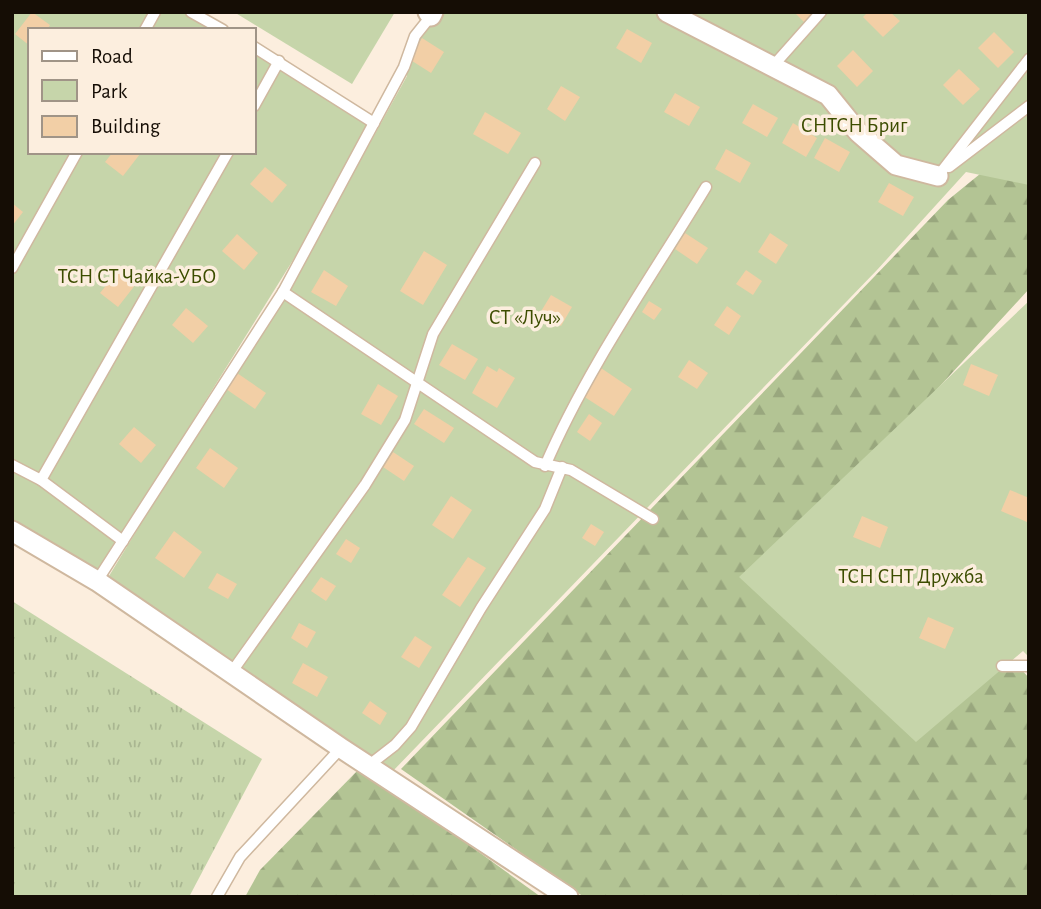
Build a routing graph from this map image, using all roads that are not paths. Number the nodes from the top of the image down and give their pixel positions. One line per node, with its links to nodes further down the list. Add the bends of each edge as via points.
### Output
1 (155, 12): 6 (lane)
2 (191, 12): 7 (lane)
3 (667, 12): 11 (street)
4 (821, 12): 11 (lane)
5 (431, 13): 14 (lane, via 415,36)
6 (146, 28)
7 (219, 28)
8 (256, 48): 10 (lane)
9 (1029, 59): 18 (lane)
10 (279, 61): 12 (lane); 14 (lane)
11 (773, 66): 18 (street, via 828,94 858,132 896,165)
12 (256, 102)
13 (1029, 106): 18 (lane)
14 (374, 123): 21 (lane)
15 (76, 154): 20 (lane)
16 (227, 154): 26 (lane)
17 (535, 163): 22 (lane, via 433,334)
18 (938, 176)
19 (706, 187): 24 (lane, via 591,376)
20 (12, 268)
21 (283, 292): 22 (lane); 29 (lane)
22 (417, 383): 24 (lane); 33 (lane, via 405,420 365,485)
23 (12, 465): 26 (lane)
24 (545, 466): 25 (lane)
25 (562, 467): 27 (lane); 35 (lane, via 545,509 411,727)
26 (41, 481): 29 (lane)
27 (653, 519)
28 (12, 531): 30 (street)
29 (123, 541): 30 (lane)
30 (97, 581): 33 (street)
31 (1002, 666): 32 (lane)
32 (1029, 666)
33 (230, 674): 34 (street)
34 (341, 748): 35 (street); 36 (lane, via 240,857)
35 (368, 766): 37 (street)
36 (217, 897)
37 (568, 897)

